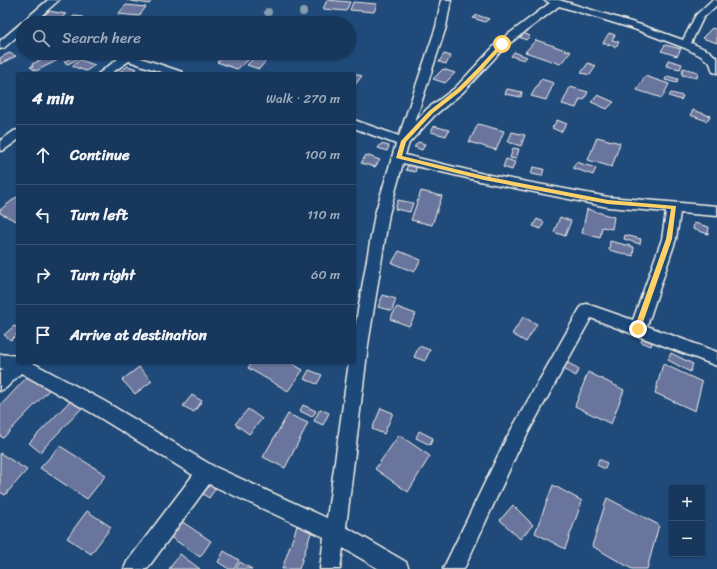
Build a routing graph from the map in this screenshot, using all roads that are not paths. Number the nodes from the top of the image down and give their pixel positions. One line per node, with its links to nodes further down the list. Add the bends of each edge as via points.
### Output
1 (54, 0): 6 (street)
2 (446, 0): 17 (street, via 441,27)
3 (717, 0): 5 (street)
4 (553, 1): 8 (street); 17 (street, via 502,44 459,90 431,112)
5 (712, 10): 8 (street, via 699,17)
6 (35, 16)
7 (16, 34): 9 (street)
8 (685, 45): 12 (street, via 700,50)
9 (0, 46)
10 (124, 60): 13 (street)
11 (137, 60): 14 (street)
12 (716, 63)
13 (106, 72)
14 (172, 72)
15 (356, 125): 17 (street)
16 (16, 135): 18 (street)
17 (403, 142): 19 (street)
18 (0, 147)
19 (399, 158): 20 (street, via 484,178 608,202); 29 (street, via 382,214 364,322)
20 (674, 207): 21 (street); 22 (street, via 669,239)
21 (717, 211)
22 (638, 329): 23 (street); 33 (street, via 587,310 512,445)
23 (717, 359)
24 (0, 361): 25 (street)
25 (16, 364)
26 (19, 364): 27 (street); 28 (street, via 98,407)
27 (0, 383)
28 (206, 473): 29 (street); 30 (street)
29 (335, 532): 31 (street); 32 (street)
30 (134, 569)
31 (330, 569)
32 (399, 569)
33 (453, 569)

